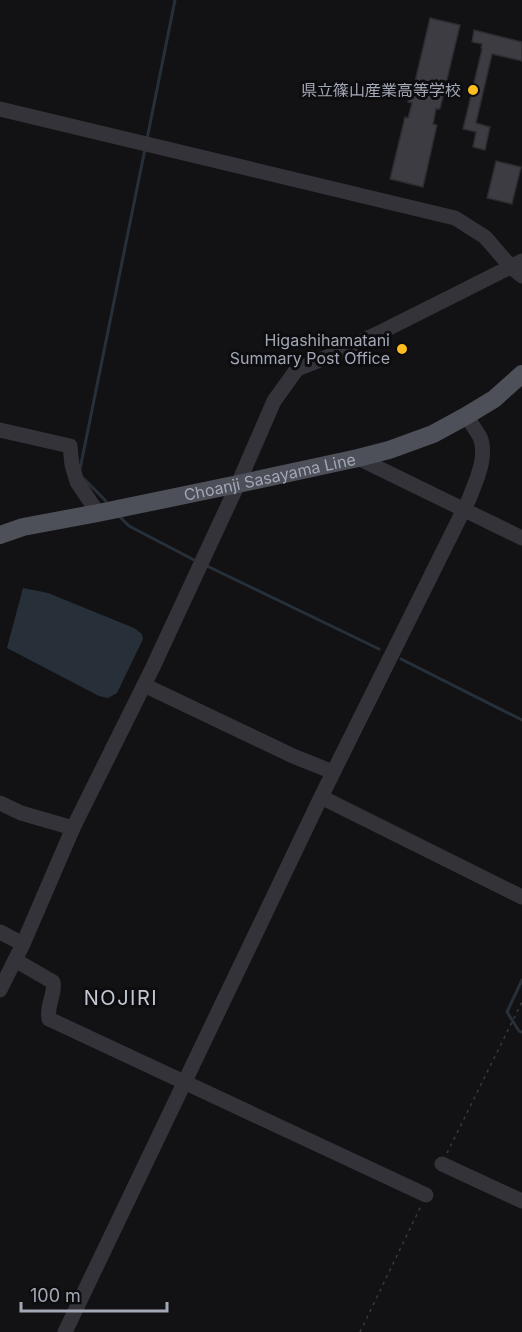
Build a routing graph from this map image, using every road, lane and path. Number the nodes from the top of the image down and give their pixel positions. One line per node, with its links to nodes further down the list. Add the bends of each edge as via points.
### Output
1 (0, 110): 2 (street, via 455,218 485,237)
2 (518, 268): 7 (street, via 297,369 274,401)
3 (522, 374): 4 (main road, Choanji Sasayama Line, via 494,399)
4 (466, 416): 6 (main road, Choanji Sasayama Line, via 433,434); 8 (street, via 480,438 483,452)
5 (0, 429): 9 (street, via 70,446 77,482)
6 (358, 458): 7 (main road, Choanji Sasayama Line); 8 (street)
7 (238, 484): 9 (main road, Choanji Sasayama Line); 12 (street)
8 (464, 509): 11 (street); 13 (street)
9 (98, 513): 10 (main road, Choanji Sasayama Line)
10 (0, 535)
11 (522, 538)
12 (144, 685): 13 (street); 16 (street)
13 (333, 772): 14 (street)
14 (321, 797): 17 (street); 23 (street)
15 (0, 803): 16 (street)
16 (73, 828): 19 (street)
17 (522, 897)
18 (0, 932): 19 (street)
19 (23, 944): 20 (street)
20 (15, 960): 21 (street); 23 (street, via 53,982 49,1018)
21 (0, 990)
22 (522, 1002): 24 (path)
23 (184, 1081): 25 (street); 27 (street)
24 (442, 1164): 26 (street)
25 (426, 1195): 28 (path)
26 (522, 1201)
27 (65, 1332)
28 (360, 1332)

